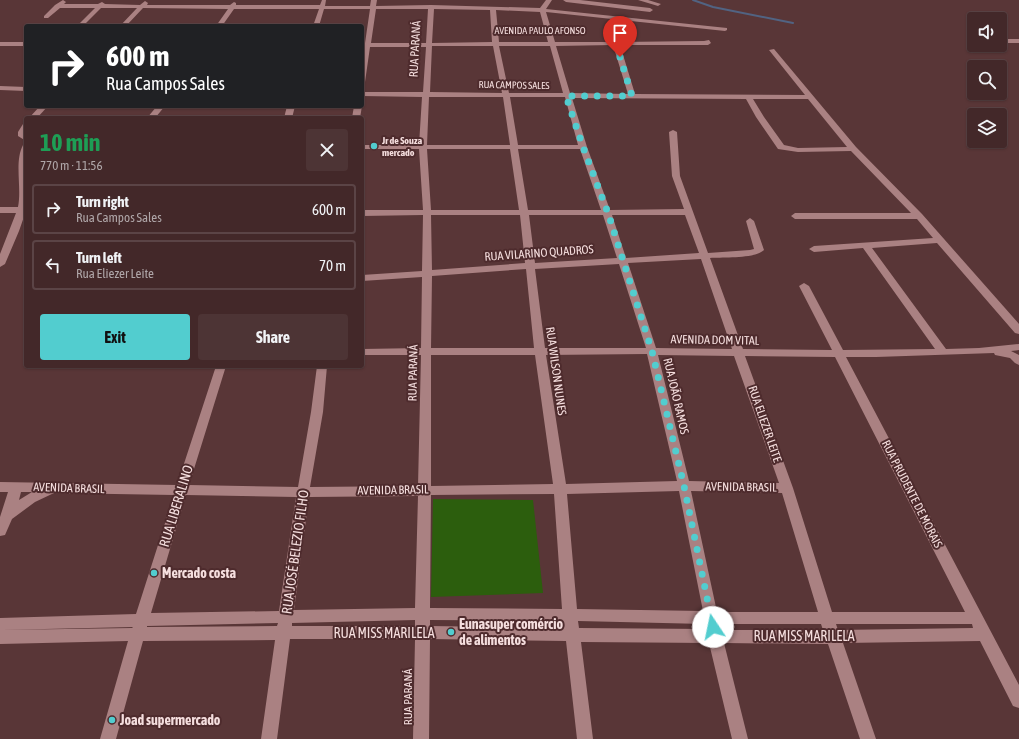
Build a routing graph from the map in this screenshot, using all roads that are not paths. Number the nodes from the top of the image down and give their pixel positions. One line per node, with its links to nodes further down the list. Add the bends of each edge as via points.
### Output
1 (65, 0): 11 (street)
2 (107, 0): 12 (street)
3 (148, 0): 13 (street)
4 (237, 0): 14 (street)
5 (324, 0): 15 (street)
6 (549, 0): 18 (street)
7 (566, 0): 19 (street)
8 (641, 0): 10 (street)
9 (374, 3): 15 (street); 16 (street); 31 (street)
10 (658, 4)
11 (57, 6): 12 (street); 20 (street)
12 (99, 7): 13 (street); 21 (street)
13 (142, 7): 14 (street); 22 (street)
14 (232, 7): 15 (street); 23 (street)
15 (322, 7): 24 (street)
16 (431, 7): 17 (street); 32 (street, RUA PARANÁ)
17 (493, 8): 18 (street); 33 (street, RUA WILSON NUNES)
18 (542, 10): 25 (street); 34 (street, RUA JOÃO RAMOS)
19 (650, 10)
20 (46, 17)
21 (82, 24)
22 (125, 24)
23 (220, 24)
24 (317, 24)
25 (725, 29)
26 (24, 40): 30 (street)
27 (1007, 41): 28 (street)
28 (1019, 41)
29 (616, 42): 29 (street, AVENIDA PAULO AFONSO, via 708,43 705,41); 34 (street, AVENIDA PAULO AFONSO); 44 (street)
30 (1, 43): 35 (street)
31 (365, 43): 32 (street, AVENIDA PAULO AFONSO); 37 (street)
32 (428, 43): 33 (street, AVENIDA PAULO AFONSO); 41 (street, RUA PARANÁ)
33 (496, 43): 34 (street, AVENIDA PAULO AFONSO); 42 (street, RUA WILSON NUNES)
34 (552, 43): 43 (street, RUA JOÃO RAMOS)
35 (24, 44)
36 (772, 50): 46 (street)
37 (364, 56)
38 (0, 88): 39 (street)
39 (24, 89)
40 (364, 94): 41 (street, RUA CAMPOS SALES)
41 (426, 94): 42 (street, RUA CAMPOS SALES); 55 (street, RUA PARANÁ)
42 (506, 95): 43 (street, RUA CAMPOS SALES); 57 (street, RUA WILSON NUNES)
43 (566, 96): 44 (street, RUA CAMPOS SALES); 56 (street, RUA JOÃO RAMOS)
44 (632, 96): 45 (street, RUA CAMPOS SALES)
45 (749, 97): 46 (street, RUA CAMPOS SALES); 58 (street, via 781,147 798,150)
46 (811, 97): 58 (street)
47 (42, 108): 49 (street)
48 (159, 108): 50 (street)
49 (35, 116)
50 (153, 116)
51 (24, 129): 53 (street)
52 (673, 132): 66 (street, RUA ELIEZER LEITE, via 676,176)
53 (24, 138)
54 (364, 147): 55 (street)
55 (423, 147): 57 (street); 64 (street, RUA PARANÁ)
56 (583, 147): 57 (street); 68 (street, RUA JOÃO RAMOS)
57 (514, 148): 65 (street, RUA WILSON NUNES)
58 (853, 149): 70 (street)
59 (24, 153): 61 (street)
60 (24, 194): 63 (street)
61 (24, 194)
62 (0, 210): 63 (street)
63 (22, 210): 77 (street)
64 (427, 212): 65 (street); 67 (street); 79 (street, RUA PARANÁ)
65 (524, 212): 68 (street); 78 (street, RUA WILSON NUNES)
66 (689, 212): 68 (street); 75 (street, RUA ELIEZER LEITE)
67 (364, 213)
68 (608, 213): 76 (street, RUA JOÃO RAMOS)
69 (795, 216): 70 (street)
70 (919, 216): 72 (street)
71 (750, 221): 75 (street, RUA VILARINO QUADROS, via 759,250 751,253)
72 (938, 240): 73 (street); 82 (street)
73 (866, 246): 74 (street); 89 (street)
74 (814, 249)
75 (703, 255): 76 (street, RUA VILARINO QUADROS); 90 (street, RUA ELIEZER LEITE)
76 (622, 260): 78 (street, RUA VILARINO QUADROS); 85 (street, RUA JOÃO RAMOS)
77 (0, 264)
78 (530, 266): 79 (street, RUA VILARINO QUADROS); 88 (street, RUA WILSON NUNES)
79 (427, 273): 80 (street, RUA VILARINO QUADROS); 84 (street, RUA PARANÁ)
80 (364, 278)
81 (804, 286): 91 (street, RUA PRUDENTE DE MORAIS)
82 (1019, 331)
83 (1019, 347): 86 (street, AVENIDA DOM VITAL)
84 (426, 351): 87 (street, AVENIDA DOM VITAL); 88 (street, AVENIDA DOM VITAL); 101 (street, RUA PARANÁ)
85 (652, 351): 88 (street, AVENIDA DOM VITAL); 90 (street, AVENIDA DOM VITAL); 95 (street, RUA JOÃO RAMOS)
86 (979, 351): 89 (street, AVENIDA DOM VITAL); 92 (street, via 1013,355)
87 (364, 352)
88 (540, 352): 99 (street, RUA WILSON NUNES)
89 (944, 352): 91 (street, AVENIDA DOM VITAL)
90 (740, 353): 91 (street, AVENIDA DOM VITAL); 97 (street, RUA ELIEZER LEITE)
91 (840, 354): 110 (street, RUA PRUDENTE DE MORAIS)
92 (1019, 361)
93 (220, 368): 100 (street, RUA LIBERALINO)
94 (322, 368): 102 (street, RUA JOSÉ BELEZIO FILHO)
95 (684, 486): 97 (street, AVENIDA BRASIL); 99 (street, AVENIDA BRASIL); 108 (street, RUA JOÃO RAMOS)
96 (5, 488): 98 (street, AVENIDA BRASIL); 103 (street)
97 (787, 488): 109 (street, RUA ELIEZER LEITE)
98 (51, 489): 100 (street, AVENIDA BRASIL); 103 (street, via 30,499)
99 (560, 489): 101 (street, AVENIDA BRASIL); 106 (street, RUA WILSON NUNES)
100 (180, 490): 102 (street, AVENIDA BRASIL); 111 (street, RUA LIBERALINO)
101 (425, 490): 102 (street, AVENIDA BRASIL); 105 (street, RUA PARANÁ)
102 (303, 492): 107 (street, RUA JOSÉ BELEZIO FILHO)
103 (8, 515): 104 (street)
104 (0, 531)
105 (422, 614): 106 (street, RUA MISS MARILELA); 107 (street, RUA MISS MARILELA); 113 (street, RUA PARANÁ)
106 (570, 615): 108 (street, RUA MISS MARILELA); 117 (street, RUA WILSON NUNES)
107 (286, 617): 111 (street, RUA MISS MARILELA); 115 (street, RUA JOSÉ BELEZIO FILHO)
108 (711, 618): 109 (street, RUA MISS MARILELA); 118 (street, RUA JOÃO RAMOS)
109 (827, 618): 110 (street, RUA MISS MARILELA); 119 (street, RUA ELIEZER LEITE)
110 (976, 618): 116 (street, RUA PRUDENTE DE MORAIS)
111 (142, 620): 112 (street, RUA MISS MARILELA); 114 (street, RUA LIBERALINO)
112 (0, 624)
113 (422, 632): 115 (street, RUA MISS MARILELA); 117 (street, RUA MISS MARILELA); 124 (street, RUA PARANÁ)
114 (137, 634): 115 (street, RUA MISS MARILELA); 120 (street, RUA MISS MARILELA); 122 (street, RUA LIBERALINO)
115 (284, 634): 123 (street, RUA JOSÉ BELEZIO FILHO)
116 (984, 634): 119 (street, RUA MISS MARILELA); 121 (street, RUA PRUDENTE DE MORAIS)
117 (572, 635): 118 (street, RUA MISS MARILELA); 125 (street, RUA WILSON NUNES)
118 (715, 636): 119 (street, RUA MISS MARILELA); 126 (street, RUA JOÃO RAMOS)
119 (833, 637): 127 (street, RUA ELIEZER LEITE)
120 (0, 638)
121 (1019, 701)
122 (108, 739)
123 (269, 739)
124 (421, 739)
125 (585, 739)
126 (740, 739)
127 (868, 739)

